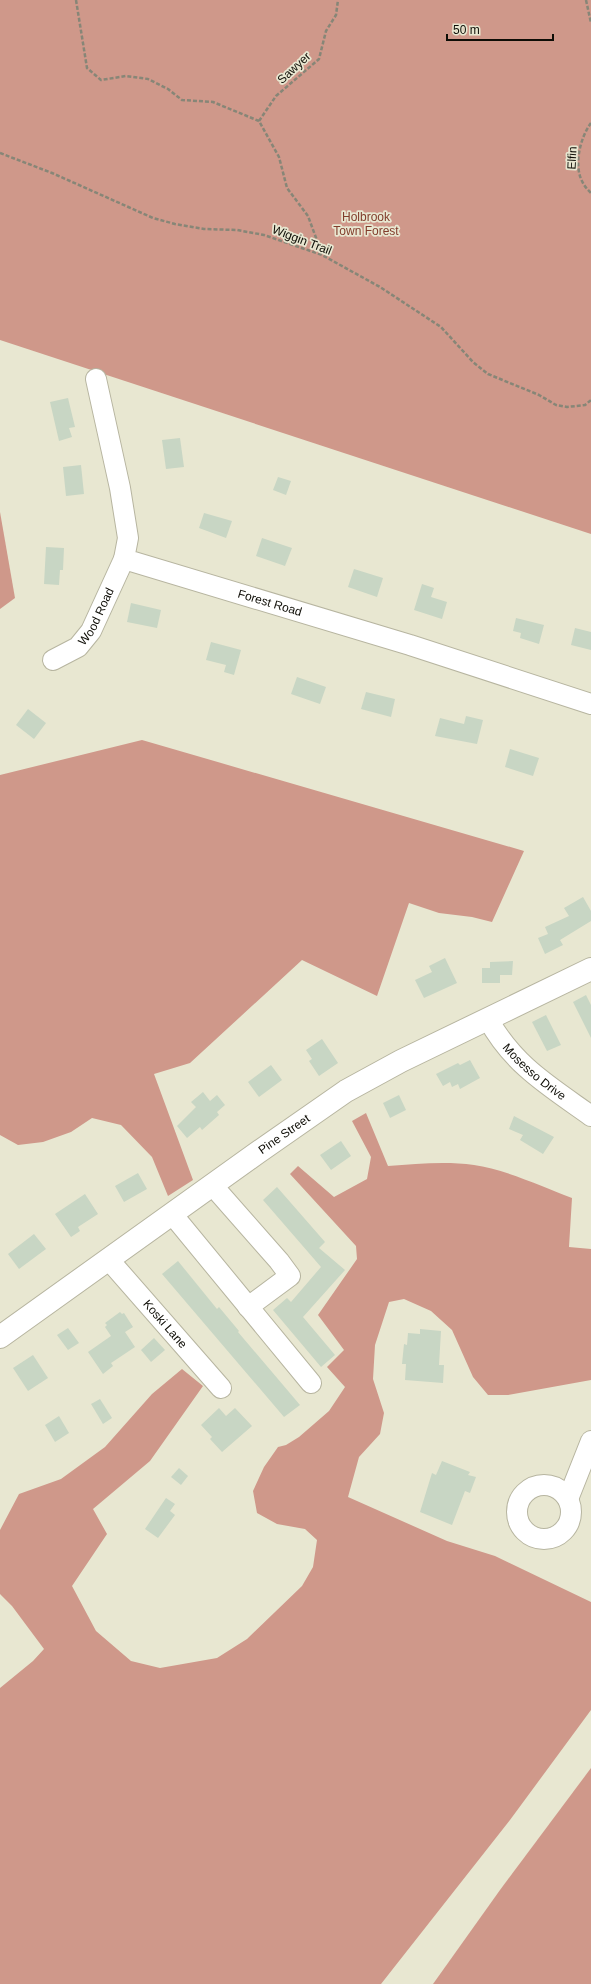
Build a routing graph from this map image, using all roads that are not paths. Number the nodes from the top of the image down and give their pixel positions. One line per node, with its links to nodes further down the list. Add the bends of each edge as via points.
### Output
1 (96, 379): 2 (street, via 120,488 128,538)
2 (124, 559): 3 (street, Wood Road, via 91,631 78,647); 4 (street, Forest Road, via 410,645)
3 (53, 660)
4 (591, 704)
5 (591, 969): 6 (main road, Pine Street)
6 (488, 1019): 7 (street, Mosesso Drive, via 514,1057 540,1080); 8 (main road, Pine Street, via 346,1091)
7 (591, 1116)
8 (213, 1186): 9 (main road, Pine Street); 11 (street, via 290,1276)
9 (172, 1214): 10 (main road, Pine Street); 11 (street)
10 (109, 1260): 12 (main road, Pine Street); 14 (street, Koski Lane)
11 (248, 1307): 13 (street)
12 (0, 1337)
13 (311, 1383)
14 (221, 1388)
15 (591, 1441): 16 (street)
16 (568, 1499)

